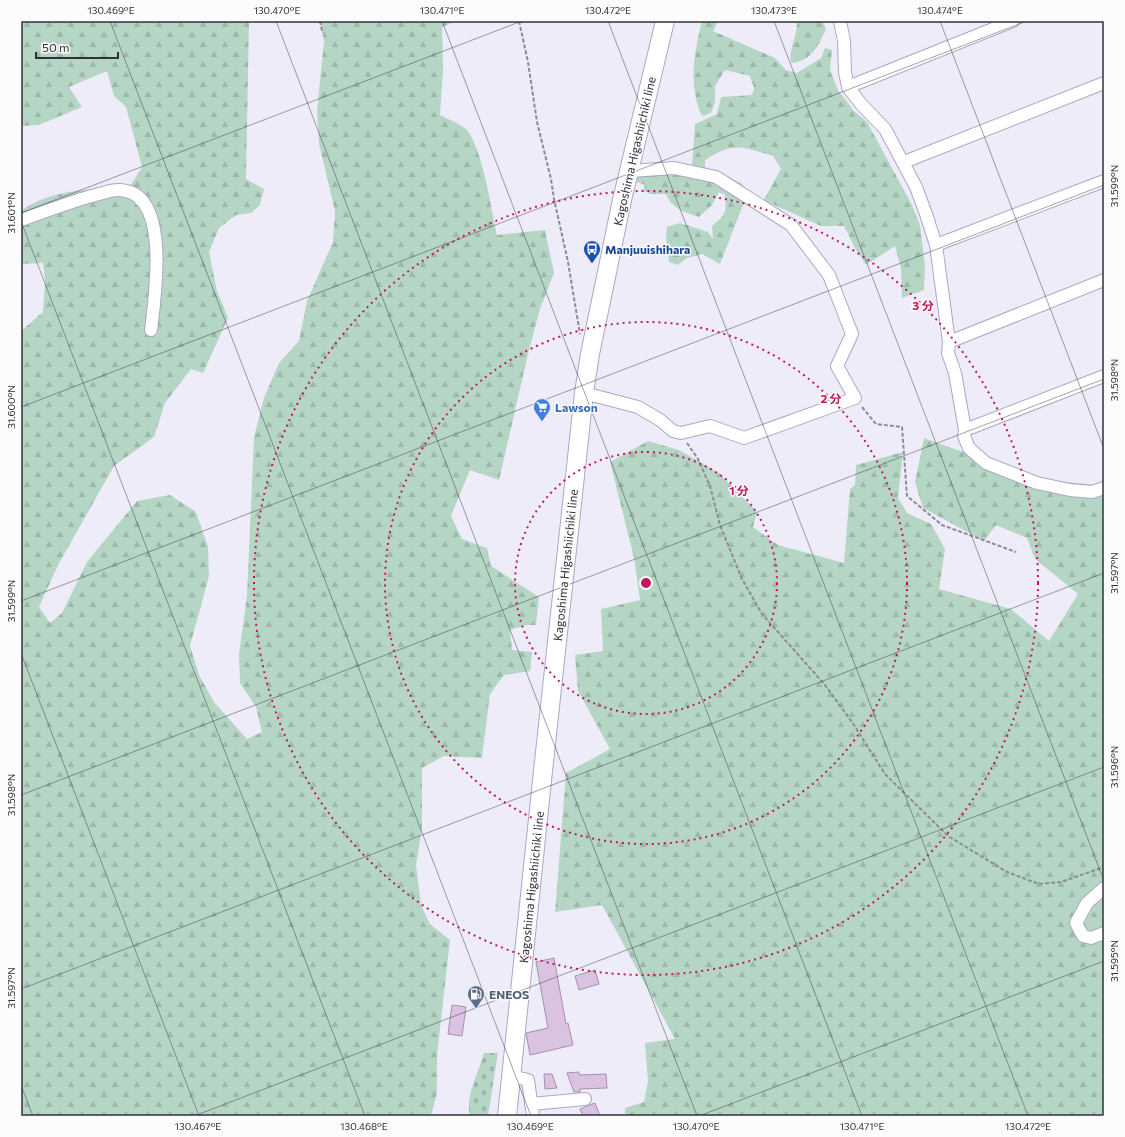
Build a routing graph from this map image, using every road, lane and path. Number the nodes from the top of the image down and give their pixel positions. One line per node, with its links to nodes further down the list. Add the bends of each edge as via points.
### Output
1 (320, 21): 6 (path)
2 (519, 21): 17 (path, via 537,122 568,262 578,330)
3 (665, 21): 10 (main road, Kagoshima Higashiichiki line)
4 (840, 21): 8 (street, via 844,41 844,72)
5 (1013, 21): 8 (street)
6 (322, 31)
7 (1104, 83): 9 (street)
8 (848, 87): 9 (street, via 885,129)
9 (904, 162): 13 (street, via 916,187)
10 (630, 171): 17 (main road, Kagoshima Higashiichiki line); 20 (street, via 674,168 716,177 791,225 829,275 838,295 852,334 836,366)
11 (1104, 181): 13 (street)
12 (21, 220): 15 (street, via 116,190 131,192 139,197 155,231 158,266)
13 (936, 245): 16 (street)
14 (1104, 280): 16 (street)
15 (151, 330)
16 (949, 342): 21 (street, via 948,353 955,373)
17 (590, 354): 19 (main road, Kagoshima Higashiichiki line)
18 (1104, 376): 21 (street)
19 (584, 393): 22 (street, via 638,407 673,431); 28 (main road, Kagoshima Higashiichiki line)
20 (855, 398): 22 (street, via 744,438 710,426); 24 (path, via 876,424 902,427 907,496 942,526)
21 (965, 430): 23 (street, via 964,436 969,448 986,463 1037,483 1070,490 1092,492)
22 (681, 433): 25 (path, via 710,486 720,525 742,579 762,614 824,685 852,722 885,774 948,836 1007,872 1039,884 1061,882)
23 (1104, 488)
24 (1016, 552)
25 (1104, 867)
26 (1104, 888): 27 (street, via 1087,903 1076,923 1084,936 1091,938)
27 (1104, 933)
28 (512, 1076): 30 (street, via 528,1080); 31 (main road, Kagoshima Higashiichiki line)
29 (585, 1099): 30 (street)
30 (531, 1104): 32 (street)
31 (507, 1116)
32 (533, 1116)

